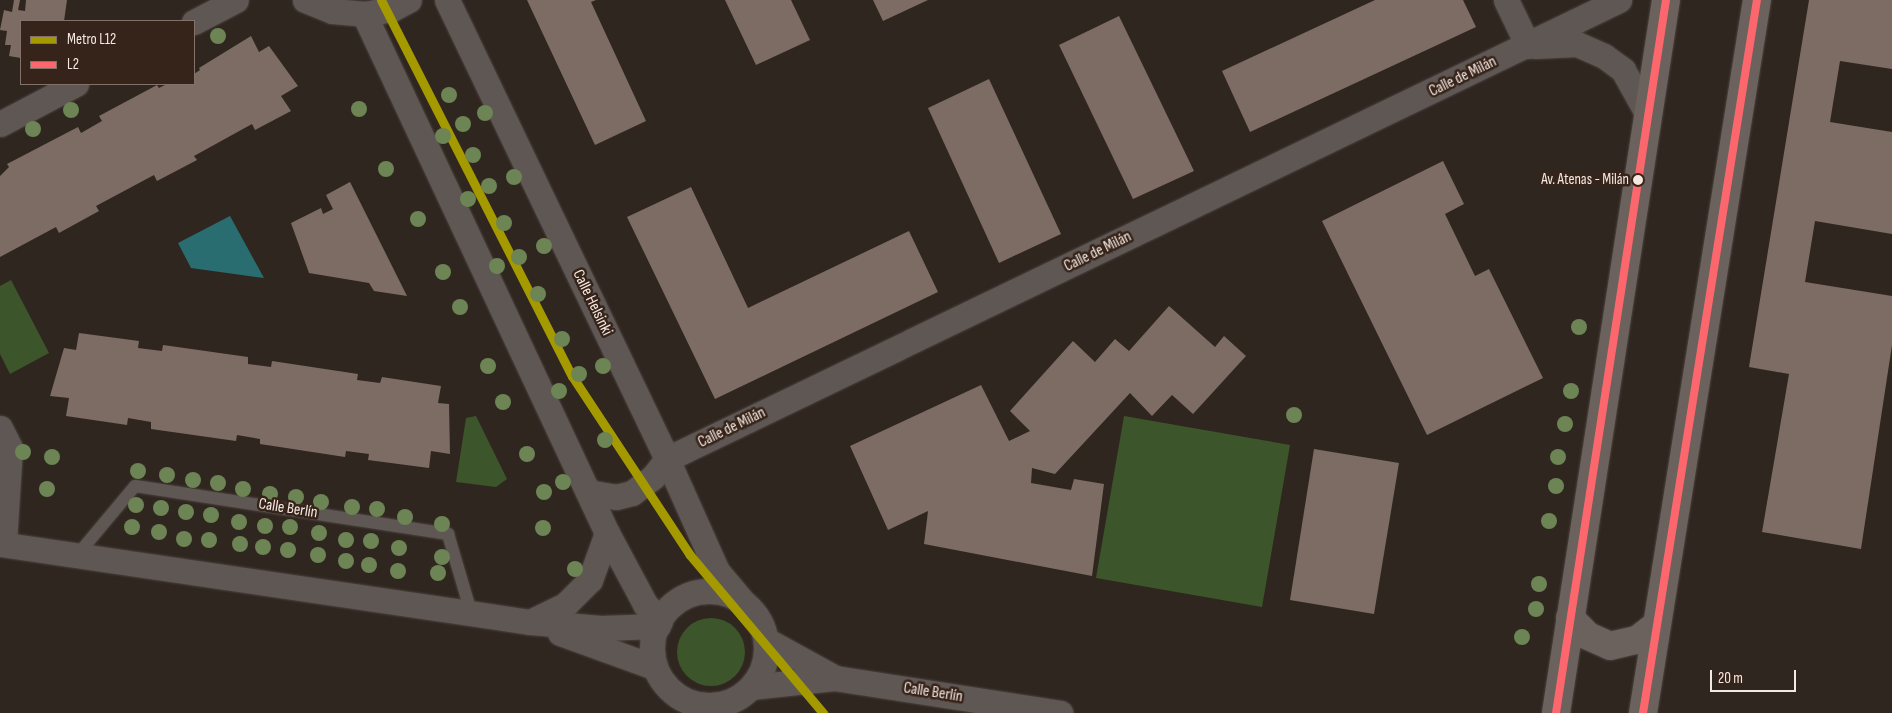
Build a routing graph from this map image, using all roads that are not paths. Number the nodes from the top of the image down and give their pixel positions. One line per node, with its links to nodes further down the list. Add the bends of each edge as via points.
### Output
1 (236, 0): 10 (street)
2 (305, 0): 9 (street, via 332,11)
3 (410, 0): 9 (street, via 392,9)
4 (447, 0): 16 (street, Calle Helsinki)
5 (1506, 0): 11 (street)
6 (1619, 0): 11 (street, Calle de Milán)
7 (1666, 0): 13 (street)
8 (1757, 0): 26 (street)
9 (364, 14): 17 (street)
10 (195, 21)
11 (1528, 46): 13 (street, Calle de Milán, via 1576,44 1604,56 1623,70); 16 (street, Calle de Milán)
12 (74, 85): 14 (street)
13 (1648, 115): 23 (street)
14 (0, 124)
15 (0, 428): 19 (street, via 10,448)
16 (667, 459): 17 (street, via 653,477 632,493 616,497); 21 (street, Calle Helsinki, via 717,571)
17 (588, 492): 18 (street)
18 (607, 533): 24 (street, via 590,580 565,605); 25 (street)
19 (2, 544): 20 (street)
20 (79, 553): 22 (street); 22 (lane, Calle Berlín, via 135,486 448,534)
21 (743, 602): 25 (street, via 725,594 706,592 688,596 672,606); 27 (street, via 754,612)
22 (471, 612): 24 (street)
23 (1570, 618): 26 (street, via 1588,636 1610,646 1637,640); 32 (street)
24 (530, 622): 25 (street, via 601,628); 28 (street)
25 (659, 624): 28 (street, via 652,638)
26 (1656, 625): 33 (street)
27 (766, 640): 29 (street, Calle Berlín); 30 (street, via 766,659)
28 (654, 668): 30 (street, via 669,688 701,704 719,704 736,698)
29 (835, 678): 30 (street, Calle Berlín); 31 (street, Calle Berlín)
30 (751, 687)
31 (1060, 713)
32 (1556, 713)
33 (1643, 713)

